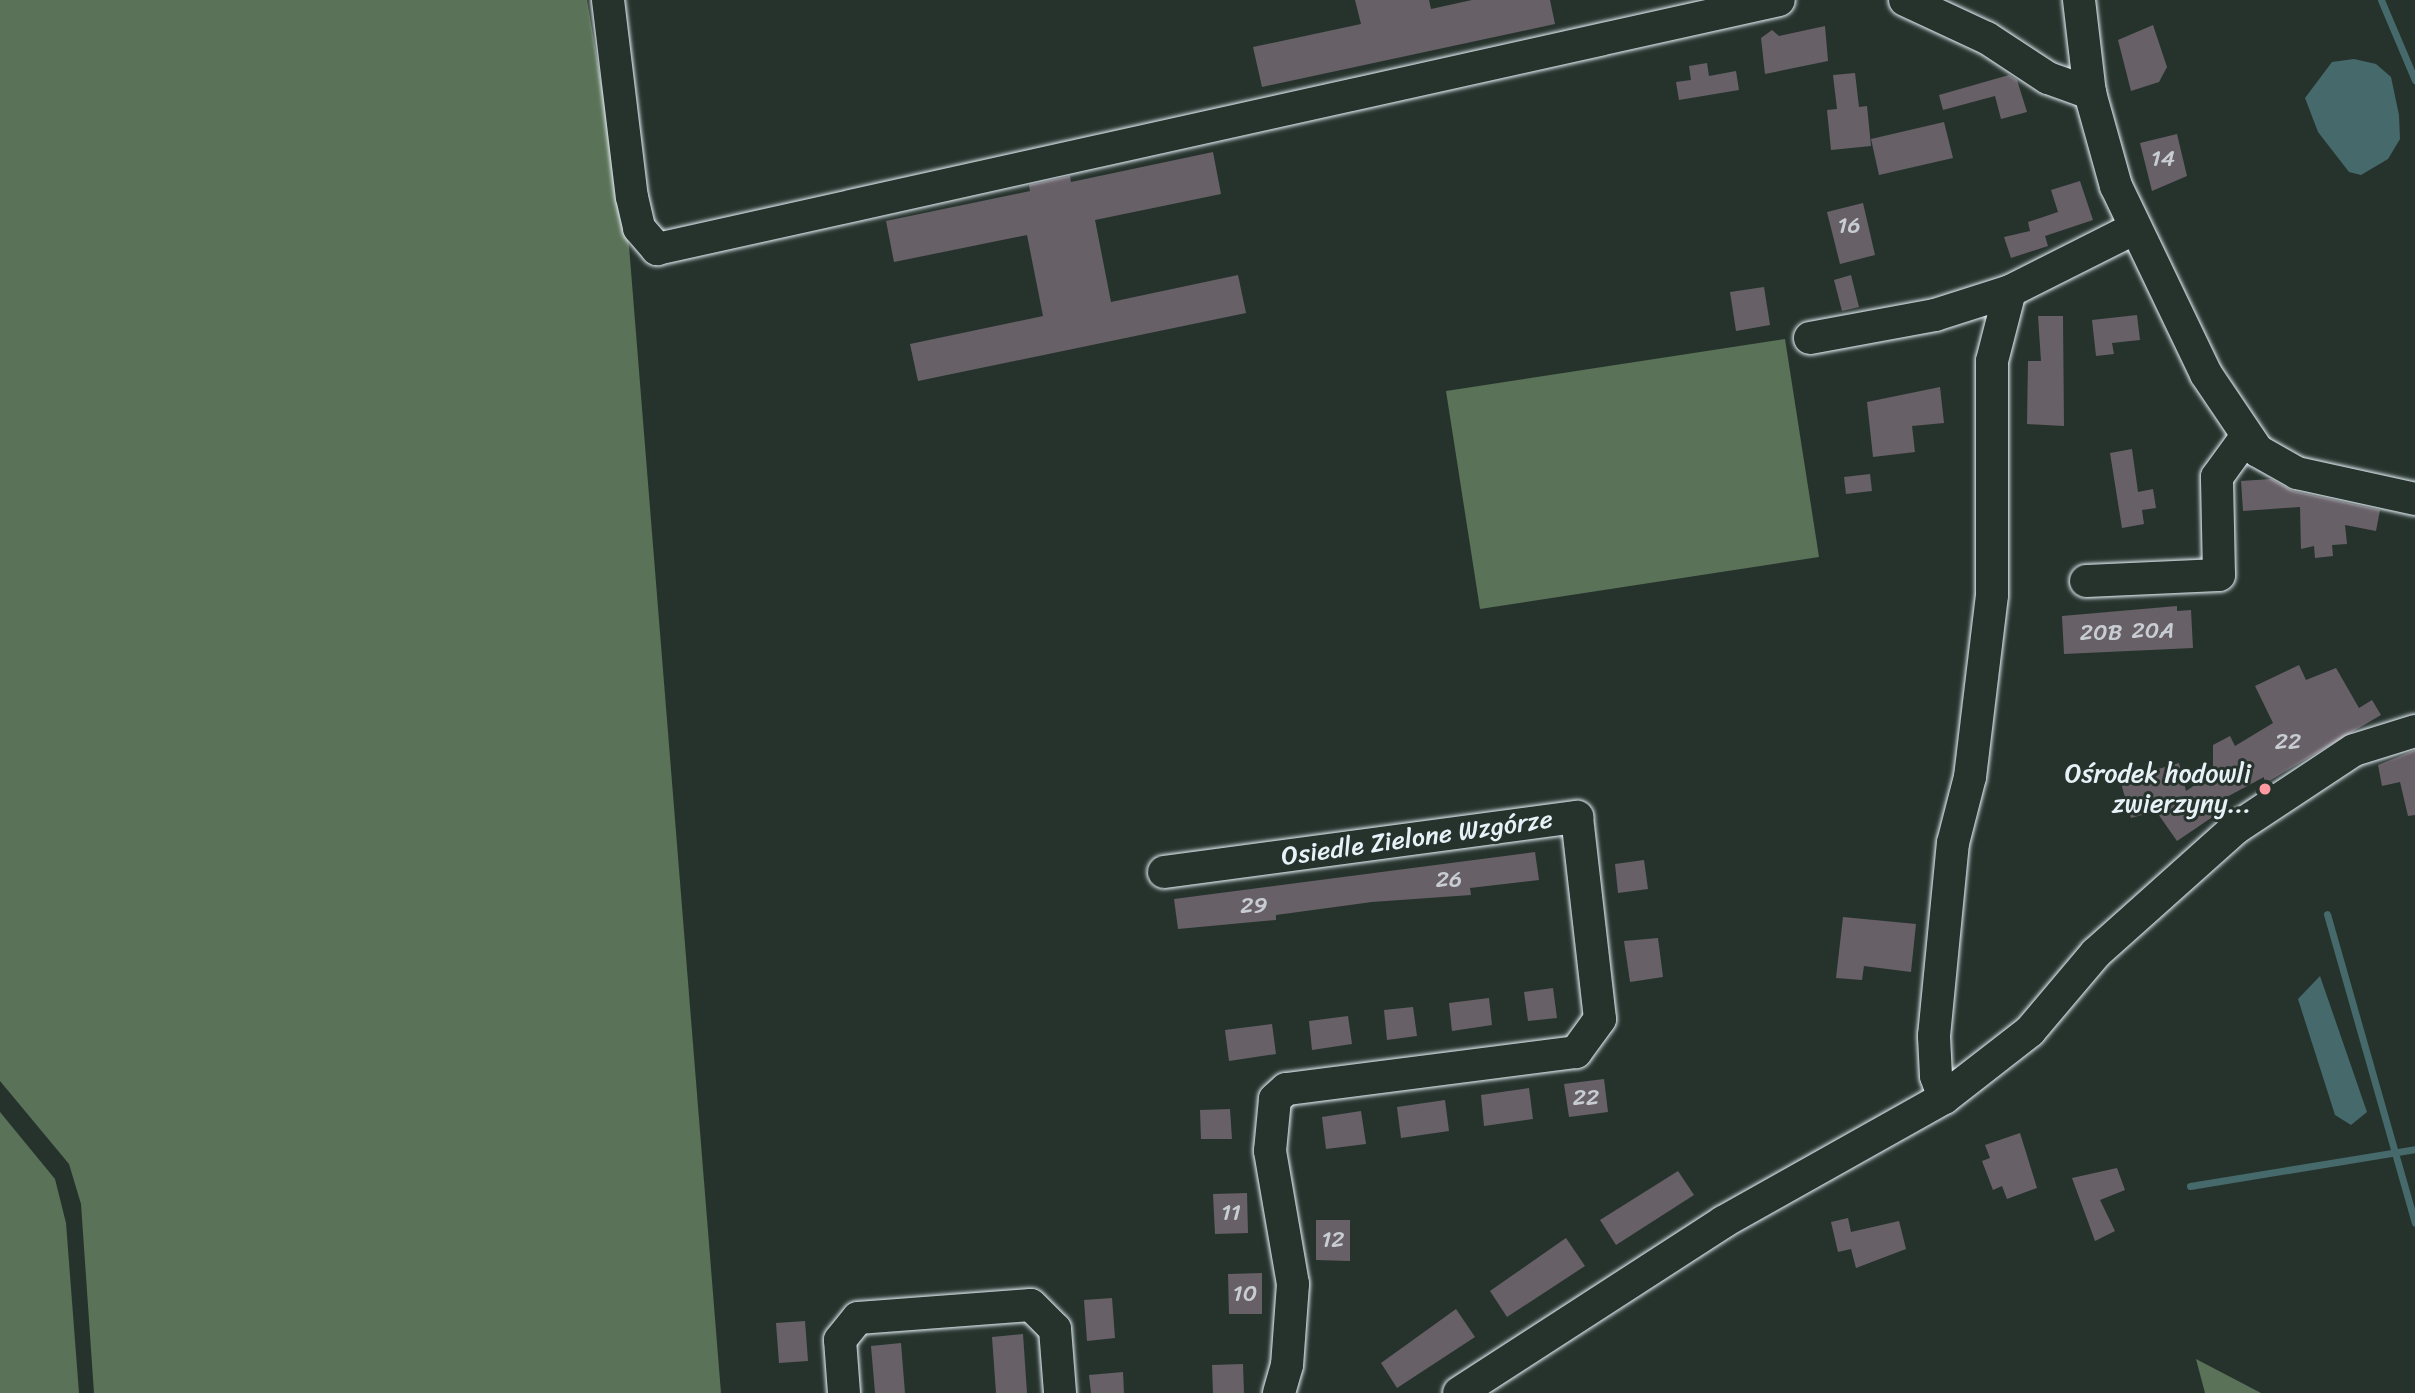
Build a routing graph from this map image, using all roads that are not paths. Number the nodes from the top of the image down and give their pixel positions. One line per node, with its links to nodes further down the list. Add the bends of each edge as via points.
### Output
1 (608, 0): 2 (street, via 632,197 639,228 657,249)
2 (1779, 0)
3 (1905, 0): 5 (street, via 1987,38 2048,78)
4 (2079, 0): 5 (street)
5 (2090, 93): 6 (street, via 2102,147)
6 (2135, 228): 7 (street); 9 (street, via 2206,374)
7 (2010, 291): 8 (street, via 1935,315); 14 (street, via 1992,361 1992,594 1970,778 1953,842 1934,1036 1936,1076)
8 (1810, 338)
9 (2246, 437): 10 (street, via 2283,468); 11 (street, via 2217,477 2218,575)
10 (2415, 499)
11 (2086, 581)
12 (2415, 731): 14 (street, via 2354,750 2236,828 2096,953 2029,1031)
13 (1164, 872): 17 (street, Osiedle Zielone Wzgórze, via 1577,817 1600,1019 1576,1052 1286,1089 1275,1099 1270,1151 1293,1284 1288,1354)
14 (1944, 1098): 18 (street, via 1723,1222)
15 (844, 1393): 16 (street, via 840,1340 858,1318 1031,1305 1055,1329)
16 (1060, 1393)
17 (1279, 1393)
18 (1459, 1393)

